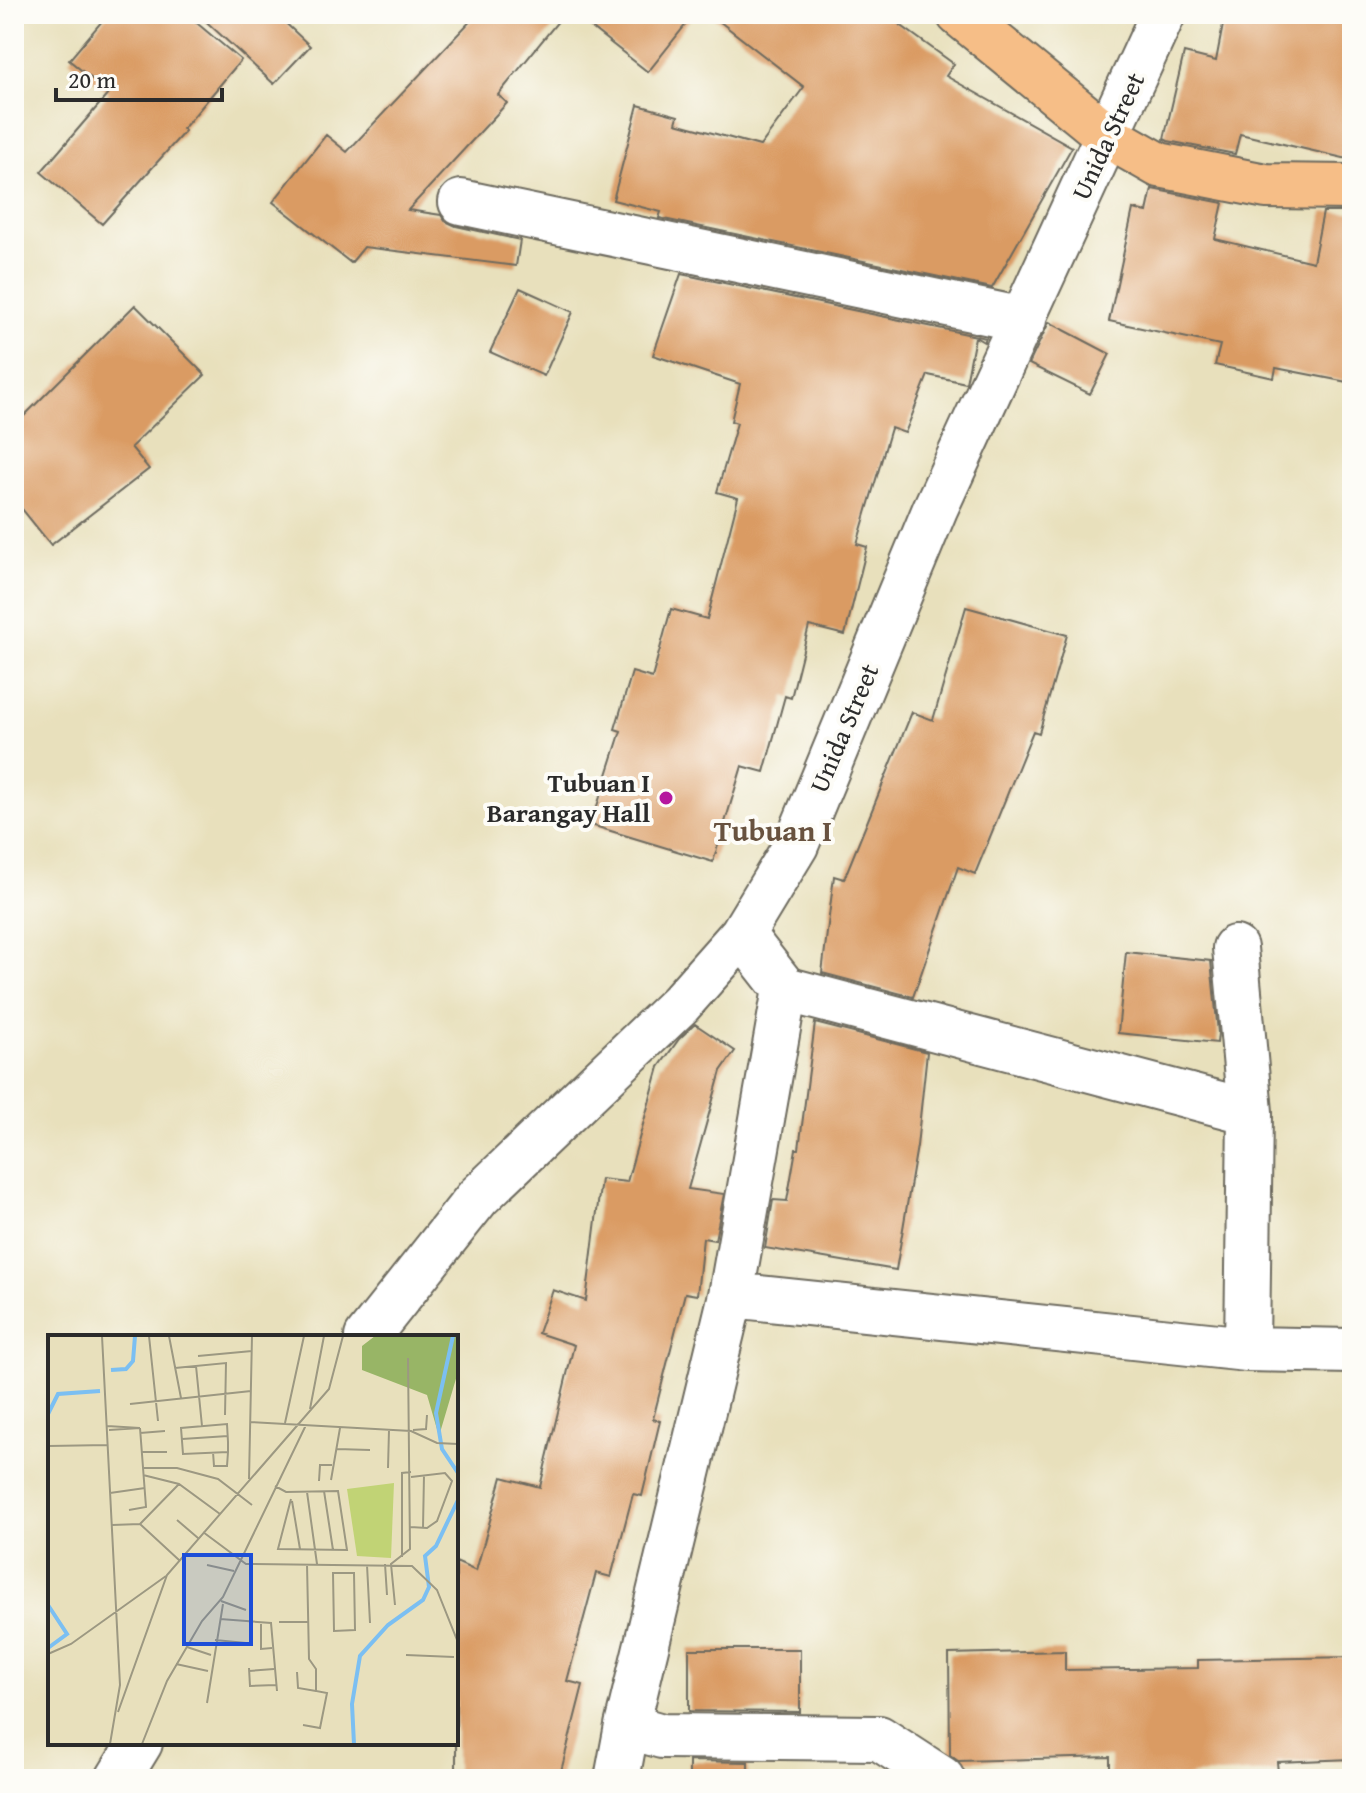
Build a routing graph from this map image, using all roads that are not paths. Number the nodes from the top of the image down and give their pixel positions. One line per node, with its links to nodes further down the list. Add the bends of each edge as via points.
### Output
1 (959, 14): 3 (main road)
2 (1163, 14): 3 (street, Unida Street)
3 (1108, 136): 4 (main road, via 1159,165 1266,186); 6 (street, Unida Street)
4 (1352, 187)
5 (461, 202): 6 (street)
6 (1024, 320): 7 (street, Unida Street, via 935,509 796,845)
7 (742, 934): 9 (street); 12 (street, Unida Street, via 680,1004 478,1197)
8 (1235, 948): 10 (street)
9 (785, 989): 10 (street); 11 (street)
10 (1250, 1112): 13 (street)
11 (731, 1295): 13 (street); 15 (street)
12 (369, 1335)
13 (1247, 1349): 14 (street)
14 (1352, 1351)
15 (627, 1726): 18 (street); 19 (street, via 662,1736 879,1738)
16 (139, 1745): 17 (street)
17 (118, 1779)
18 (617, 1779)
19 (942, 1779)

